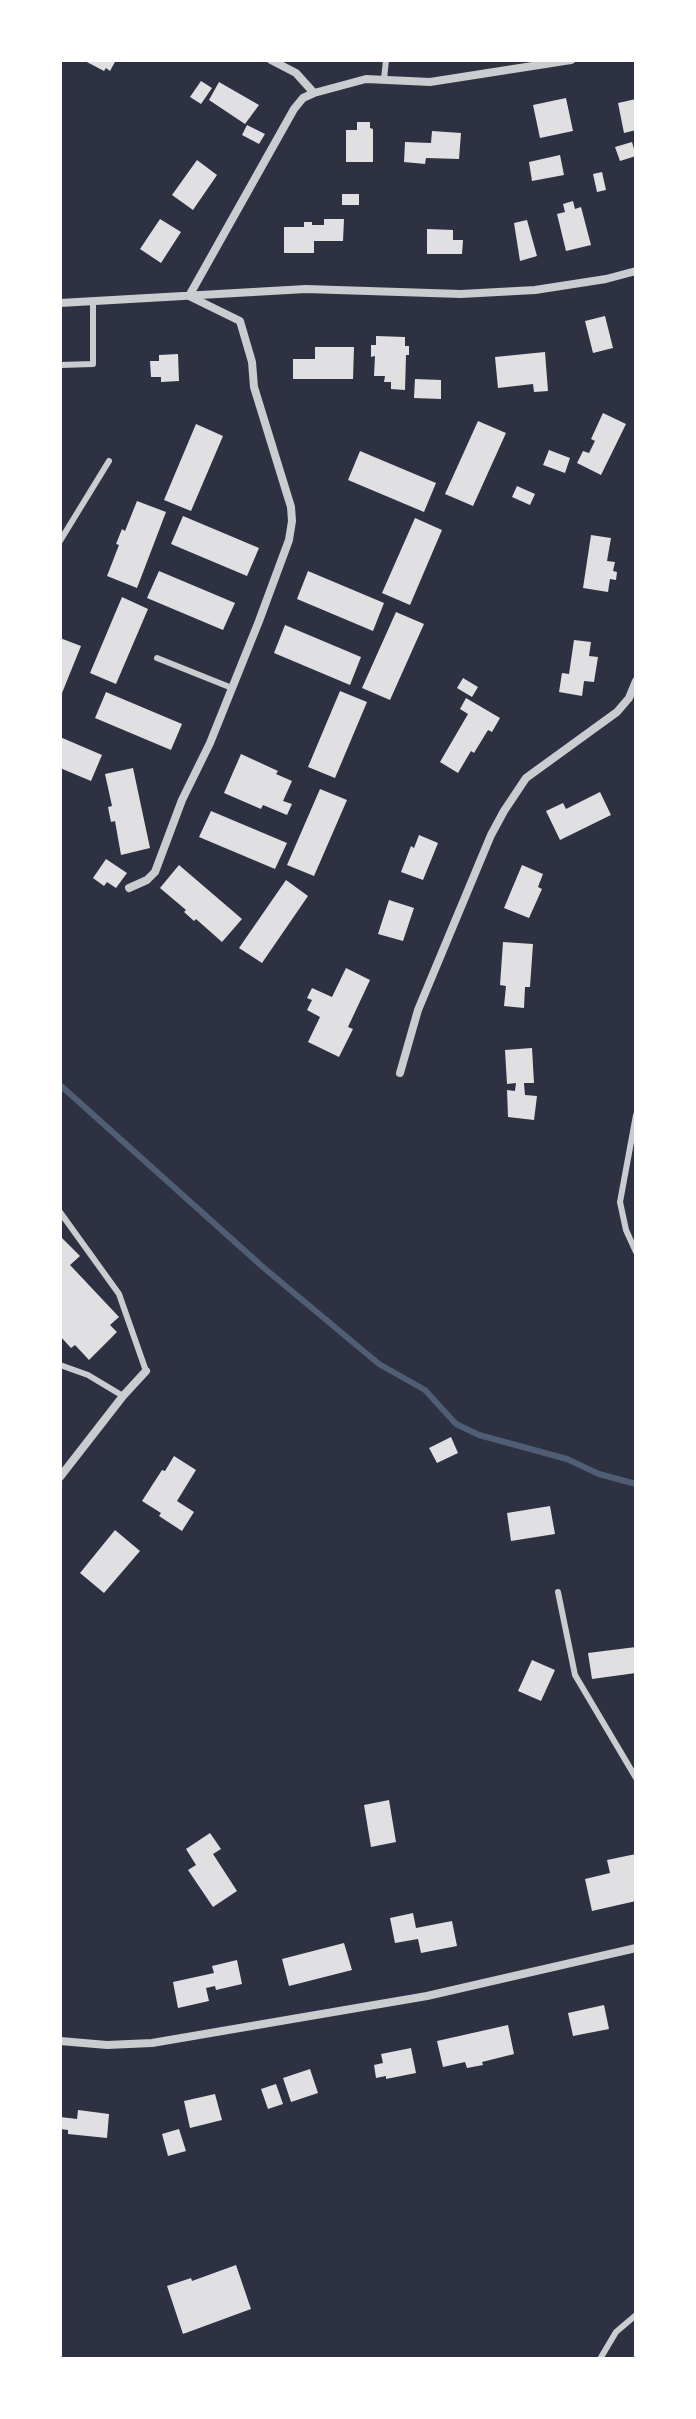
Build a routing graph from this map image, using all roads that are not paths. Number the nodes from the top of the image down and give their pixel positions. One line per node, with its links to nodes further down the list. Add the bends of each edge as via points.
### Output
1 (271, 60): 5 (street, via 296,73)
2 (386, 60): 4 (lane)
3 (571, 60): 4 (street, via 430,82)
4 (384, 79): 5 (street)
5 (314, 93): 7 (street, via 294,109)
6 (636, 271): 7 (street, via 535,290 461,294 306,289)
7 (189, 296): 8 (street); 15 (street, via 240,321 291,507 279,567)
8 (93, 302): 9 (street); 10 (lane, via 93,364)
9 (60, 303)
10 (60, 365)
11 (109, 461): 12 (lane)
12 (60, 541)
13 (157, 658): 15 (lane)
14 (636, 681): 17 (street, via 617,712 526,778 504,811 424,995)
15 (232, 688): 16 (street, via 155,872)
16 (129, 888)
17 (400, 1073)
18 (636, 1115): 20 (lane, via 620,1202)
19 (60, 1212): 22 (lane, via 119,1294)
20 (636, 1252)
21 (60, 1365): 23 (lane)
22 (146, 1371): 23 (street)
23 (123, 1396): 24 (street)
24 (60, 1477)
25 (558, 1592): 26 (lane, via 575,1675)
26 (636, 1778)
27 (636, 1948): 28 (street, via 427,1996 152,2043)
28 (60, 2041)
29 (636, 2315): 30 (lane, via 616,2332)
30 (600, 2359)

